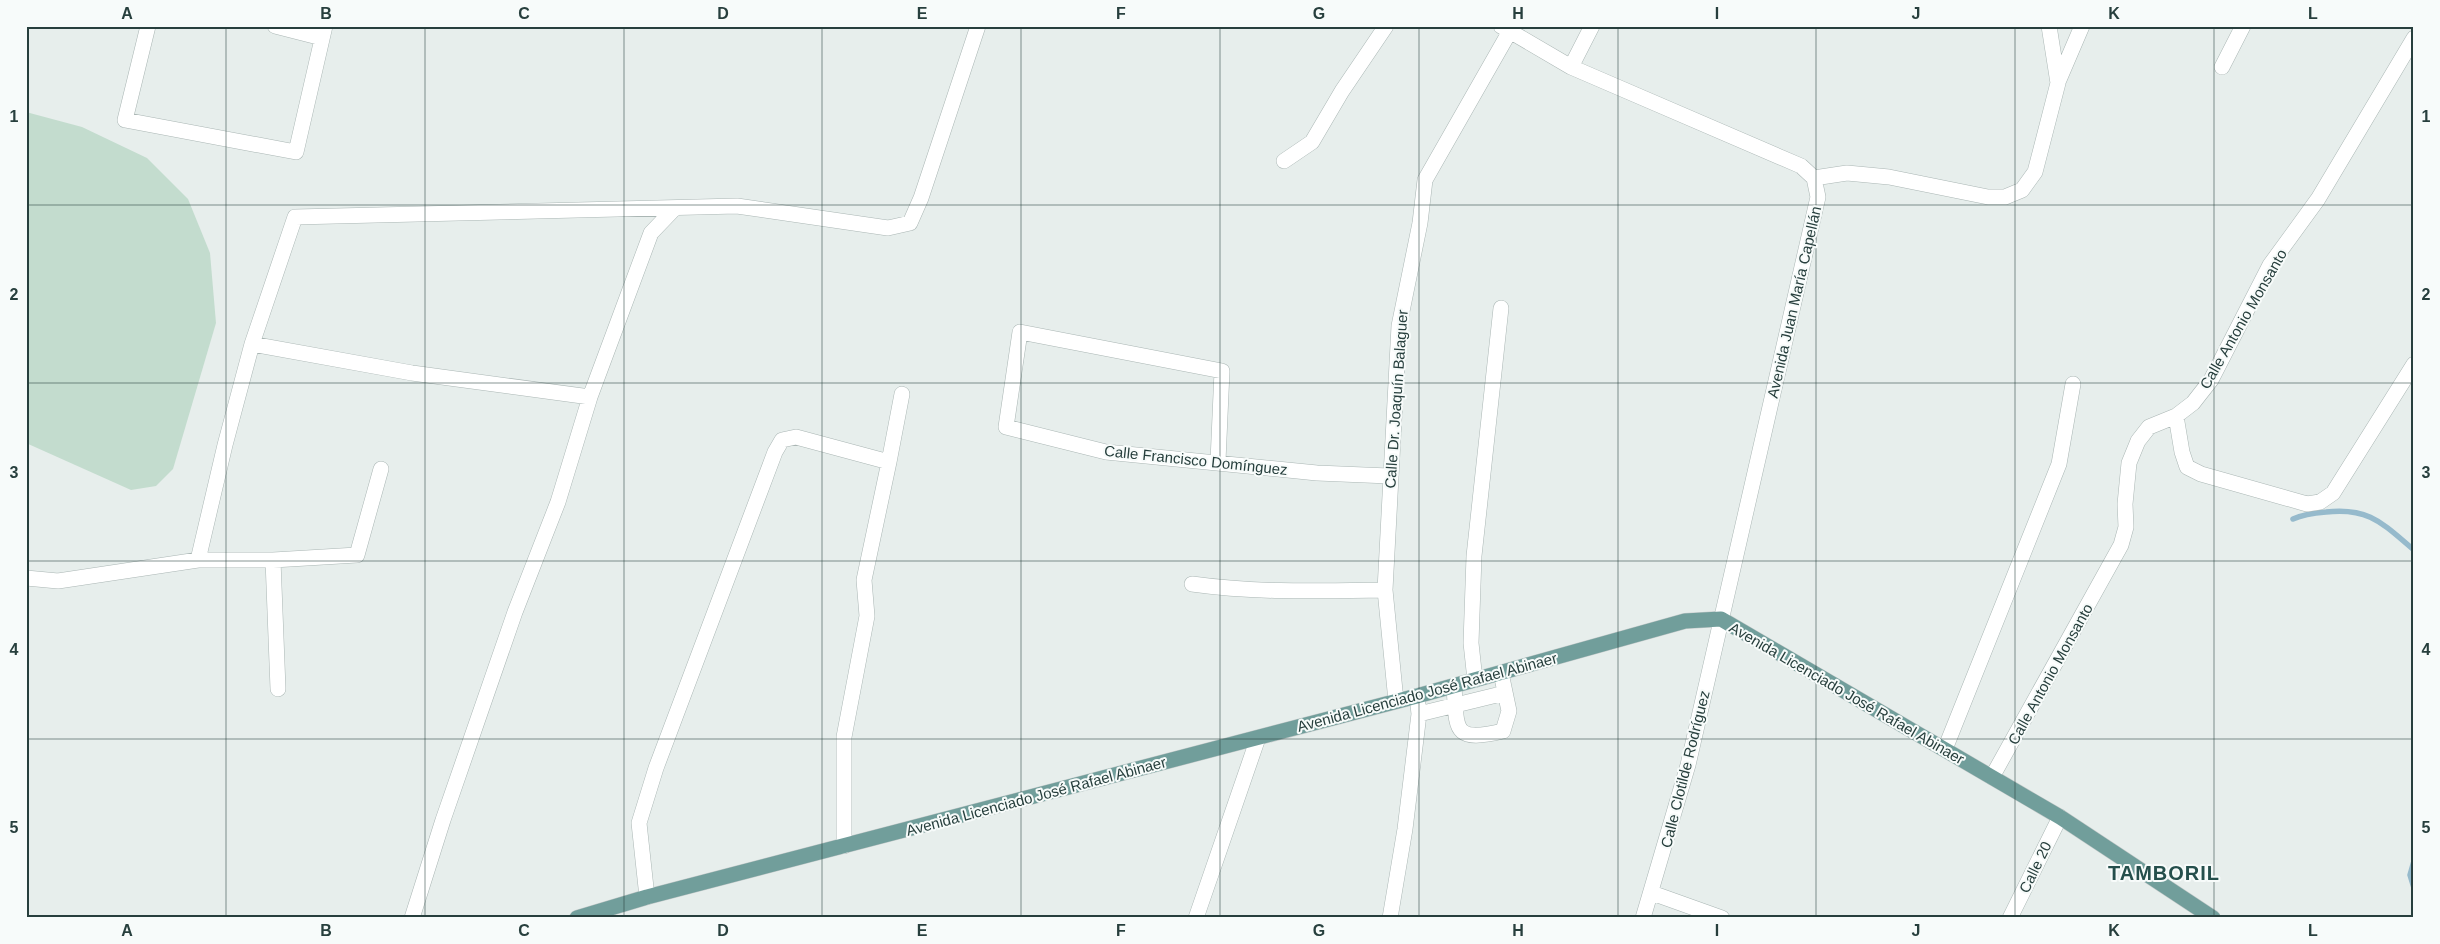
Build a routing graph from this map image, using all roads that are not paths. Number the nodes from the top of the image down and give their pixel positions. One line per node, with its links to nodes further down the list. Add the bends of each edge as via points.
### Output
1 (148, 26): 10 (street, via 126,120 296,152)
2 (275, 26): 10 (street)
3 (978, 26): 17 (street, via 910,224 888,228 736,206)
4 (1386, 26): 15 (street, via 1312,142)
5 (1592, 26): 13 (street)
6 (2049, 26): 14 (street)
7 (2082, 26): 14 (street)
8 (2243, 26): 12 (street)
9 (1506, 29): 13 (street); 29 (street, Calle Dr. Joaquín Balaguer, via 1425,180 1420,223 1399,326)
10 (323, 32)
11 (2414, 38): 25 (street, Calle Antonio Monsanto, via 2318,199 2270,265 2211,380)
12 (2222, 66)
13 (1570, 67): 16 (street, via 1802,166)
14 (2058, 83): 16 (street, via 2035,172 2022,190 2004,197 1988,197 1889,177 1846,173)
15 (1284, 161)
16 (1814, 178): 35 (street, Avenida Juan María Capellán, via 1818,197)
17 (674, 209): 19 (street, via 295,217); 24 (street, via 651,234)
18 (1501, 308): 37 (street, via 1474,556 1471,643)
19 (252, 344): 24 (street, via 412,373); 30 (street)
20 (2414, 364): 21 (street)
21 (2410, 382): 25 (street, via 2333,494 2320,502 2306,504 2201,474 2188,467)
22 (2072, 384): 46 (street, via 2059,464)
23 (902, 394): 27 (street)
24 (590, 397): 52 (street, via 558,502 515,612)
25 (2176, 416): 47 (street, Calle Antonio Monsanto, via 2148,427 2138,441 2129,463 2126,526 2121,545)
26 (1218, 461): 26 (street, Calle Francisco Domínguez, via 1222,371 1020,332 1006,427 1106,452); 29 (street, Calle Francisco Domínguez, via 1317,473)
27 (889, 462): 49 (street, via 864,580 867,616 844,737); 51 (street, via 796,437 782,440 775,452 656,768 639,823)
28 (380, 469): 31 (street, via 357,555)
29 (1390, 476): 34 (street, Calle Dr. Joaquín Balaguer)
30 (198, 560): 31 (street); 32 (street, via 58,581)
31 (274, 560): 39 (street)
32 (26, 578)
33 (1192, 584): 34 (street, via 1273,592)
34 (1385, 590): 42 (street, Calle Dr. Joaquín Balaguer)
35 (1721, 619): 36 (main road, Avenida Licenciado José Rafael Abinaer, via 1685,621); 46 (main road, Avenida Licenciado José Rafael Abinaer); 50 (street, Calle Clotilde Rodríguez, via 1688,765)
36 (1501, 673): 37 (main road, Avenida Licenciado José Rafael Abinaer); 40 (street)
37 (1475, 680): 38 (main road, Avenida Licenciado José Rafael Abinaer)
38 (1454, 686): 41 (main road, Avenida Licenciado José Rafael Abinaer); 43 (street)
39 (278, 689)
40 (1505, 693): 43 (street); 43 (street, via 1508,711 1503,731 1465,735 1456,721)
41 (1418, 696): 42 (main road, Avenida Licenciado José Rafael Abinaer); 44 (street)
42 (1396, 701): 45 (main road, Avenida Licenciado José Rafael Abinaer)
43 (1455, 705): 44 (street)
44 (1419, 714): 55 (street, via 1406,829)
45 (1258, 738): 49 (main road, Avenida Licenciado José Rafael Abinaer); 54 (street)
46 (1945, 749): 47 (main road, Avenida Licenciado José Rafael Abinaer)
47 (1992, 777): 48 (main road, Avenida Licenciado José Rafael Abinaer)
48 (2060, 817): 58 (street, Calle 20); 59 (main road, Avenida Licenciado José Rafael Abinaer)
49 (844, 846): 51 (main road, Avenida Licenciado José Rafael Abinaer)
50 (1652, 893): 56 (street, Calle Clotilde Rodríguez); 57 (street)
51 (647, 897): 53 (main road, Avenida Licenciado José Rafael Abinaer)
52 (412, 918)
53 (577, 918)
54 (1196, 918)
55 (1390, 918)
56 (1643, 918)
57 (1722, 918)
58 (2010, 918)
59 (2213, 918)

